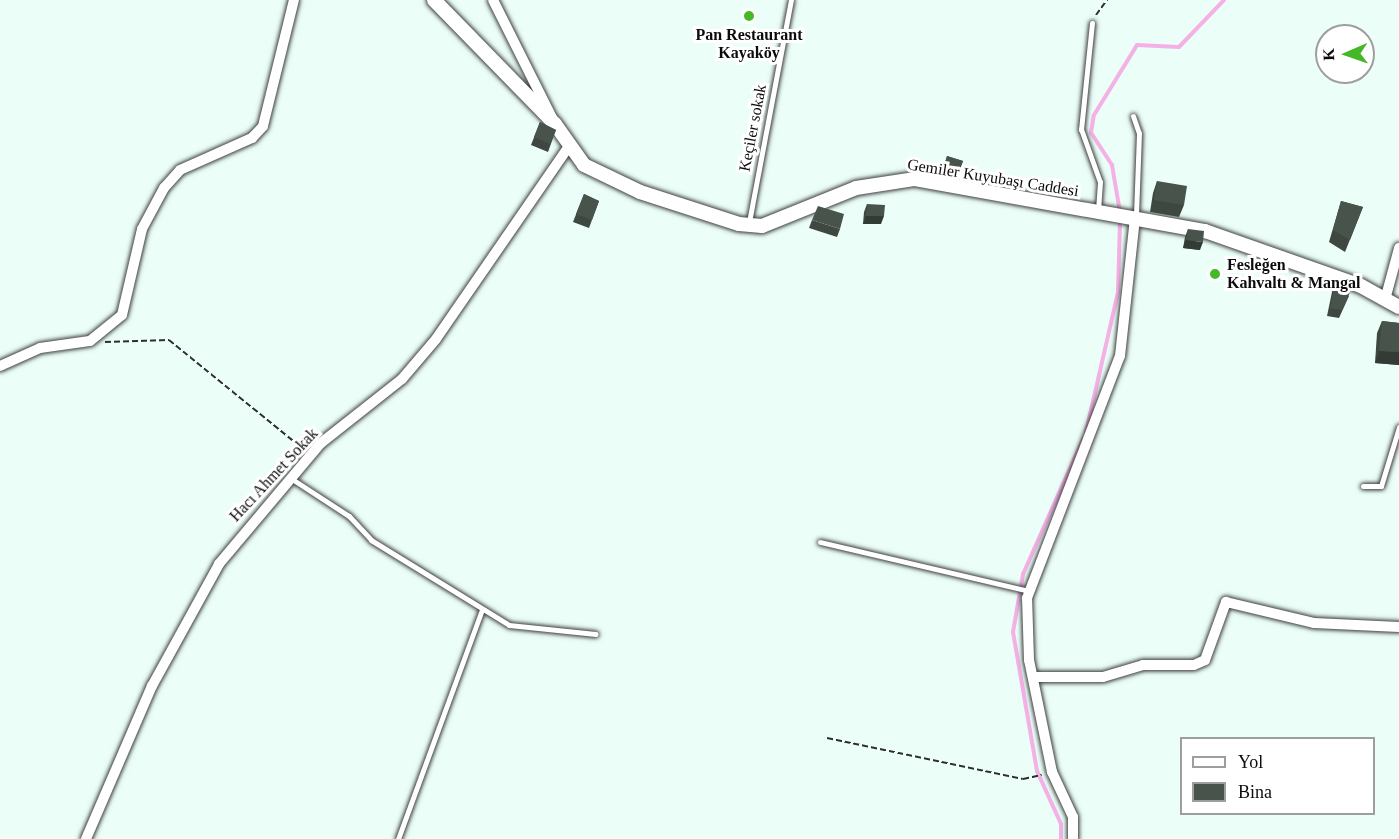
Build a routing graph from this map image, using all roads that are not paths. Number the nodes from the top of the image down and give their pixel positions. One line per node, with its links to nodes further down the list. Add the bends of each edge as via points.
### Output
1 (294, 0): 15 (street, via 263,126 252,138 180,170 164,188 142,229 122,315 90,341 40,348)
2 (434, 0): 7 (street)
3 (493, 0): 7 (street)
4 (791, 0): 11 (lane, Keçiler sokak)
5 (1092, 23): 9 (lane, via 1081,129 1100,182)
6 (1133, 116): 10 (lane, via 1140,132)
7 (555, 124): 8 (street)
8 (569, 146): 11 (street, Gemiler Kuyubaşı Caddesi, via 584,165 640,192); 17 (street, Hacı Ahmet Sokak, via 436,339 402,379 310,456)
9 (1105, 214): 10 (street, Gemiler Kuyubaşı Caddesi); 11 (street, Gemiler Kuyubaşı Caddesi, via 904,179 855,188 781,220)
10 (1133, 219): 13 (street, Gemiler Kuyubaşı Caddesi, via 1205,231); 20 (street, via 1120,356 1103,411 1049,530)
11 (748, 225)
12 (1399, 249): 13 (street)
13 (1386, 296): 14 (street, Gemiler Kuyubaşı Caddesi)
14 (1399, 306)
15 (0, 366)
16 (1399, 427): 18 (lane, via 1381,486)
17 (292, 479): 21 (lane, via 349,516 371,540); 25 (street, Hacı Ahmet Sokak, via 245,526 219,564 152,686)
18 (1363, 486)
19 (820, 542): 20 (lane)
20 (1028, 591): 24 (street, via 1025,634)
21 (482, 610): 23 (lane, via 509,625); 26 (lane)
22 (1399, 627): 24 (street, via 1314,623 1226,602 1205,660 1194,665 1143,665 1103,677)
23 (596, 634)
24 (1033, 677): 27 (street, via 1052,772 1073,817)
25 (86, 839)
26 (398, 839)
27 (1073, 839)

